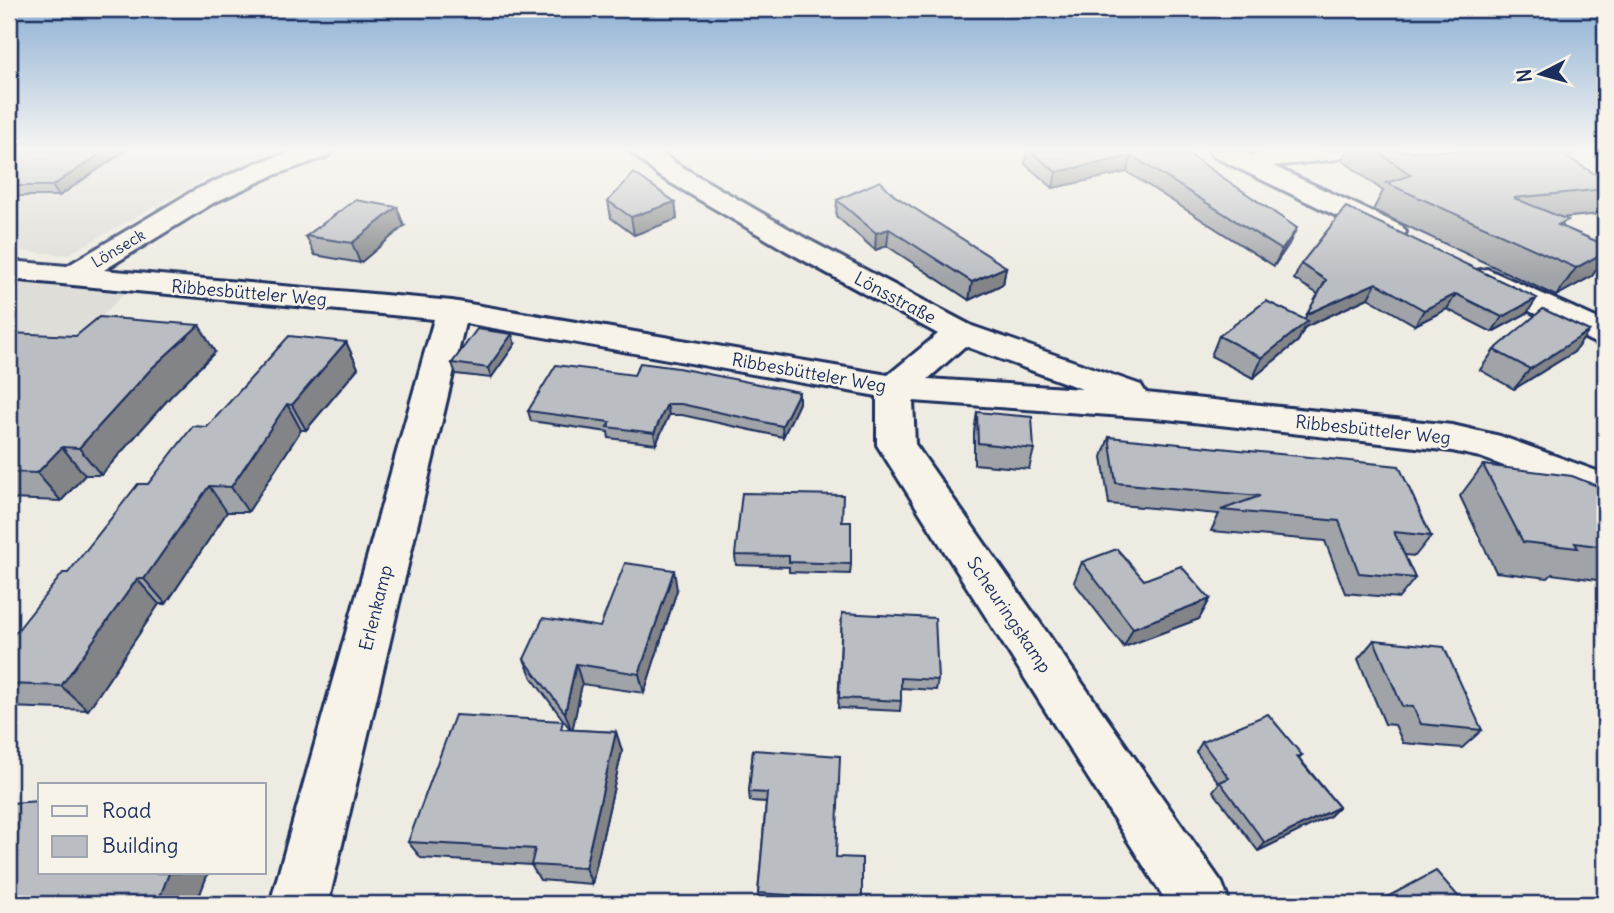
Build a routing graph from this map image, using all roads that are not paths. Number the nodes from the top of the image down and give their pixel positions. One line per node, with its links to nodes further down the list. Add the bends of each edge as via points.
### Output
1 (211, 194): 7 (street, Lönseck)
2 (708, 194): 9 (street, Lönsstraße)
3 (1313, 194): 4 (street)
4 (1423, 247)
5 (1459, 264): 10 (street)
6 (9, 270): 7 (street, Ribbesbütteler Weg)
7 (70, 277): 8 (street, Ribbesbütteler Weg)
8 (452, 311): 11 (street, Ribbesbütteler Weg); 14 (street, Erlenkamp)
9 (960, 332): 11 (street); 12 (street, Lönsstraße)
10 (1605, 335)
11 (895, 388): 12 (street, Ribbesbütteler Weg); 15 (street, Scheuringskamp, via 896,445)
12 (1166, 407): 13 (street, Ribbesbütteler Weg, via 1452,438 1487,445)
13 (1605, 489)
14 (299, 904)
15 (1201, 904)

